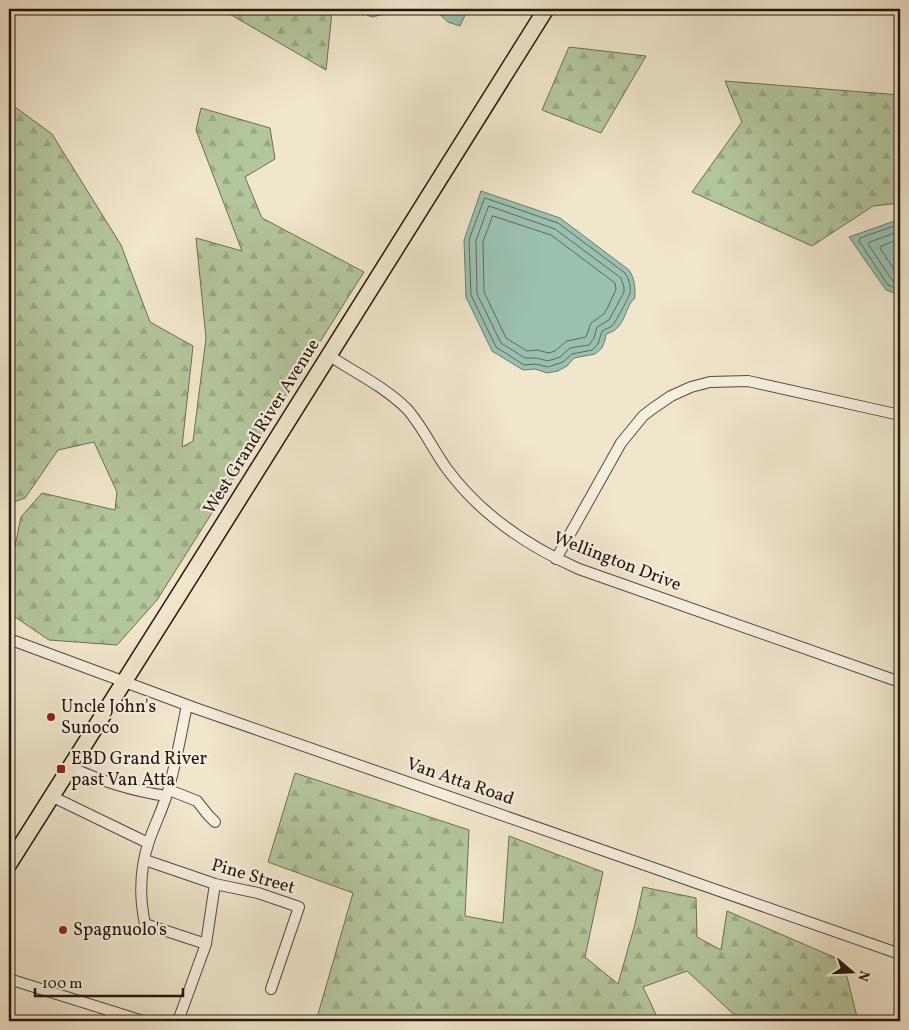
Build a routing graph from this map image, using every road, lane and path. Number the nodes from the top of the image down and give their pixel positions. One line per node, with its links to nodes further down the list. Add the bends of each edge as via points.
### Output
1 (546, 9): 2 (main road, West Grand River Avenue)
2 (328, 355): 4 (street, Wellington Drive, via 399,402 420,425 450,474 476,502 505,528); 6 (main road, West Grand River Avenue)
3 (900, 415): 4 (street, via 748,381 710,382 691,387 648,412 621,443)
4 (556, 559): 7 (street, Wellington Drive)
5 (9, 639): 6 (street, Van Atta Road)
6 (124, 681): 8 (street, Van Atta Road); 9 (main road, West Grand River Avenue)
7 (900, 682)
8 (187, 705): 10 (street); 18 (street, Van Atta Road)
9 (70, 766): 10 (street, via 102,781 138,791); 11 (main road, West Grand River Avenue)
10 (168, 793): 12 (street, via 197,801); 13 (street)
11 (51, 796): 13 (street); 15 (main road, West Grand River Avenue)
12 (215, 822)
13 (148, 843): 14 (street)
14 (144, 860): 16 (street, Pine Street); 17 (street, via 140,888 145,924)
15 (9, 864)
16 (216, 884): 17 (street); 20 (street, Pine Street, via 300,907)
17 (206, 944): 22 (street)
18 (900, 954)
19 (9, 979): 21 (street)
20 (272, 989)
21 (143, 1021)
22 (178, 1021)

